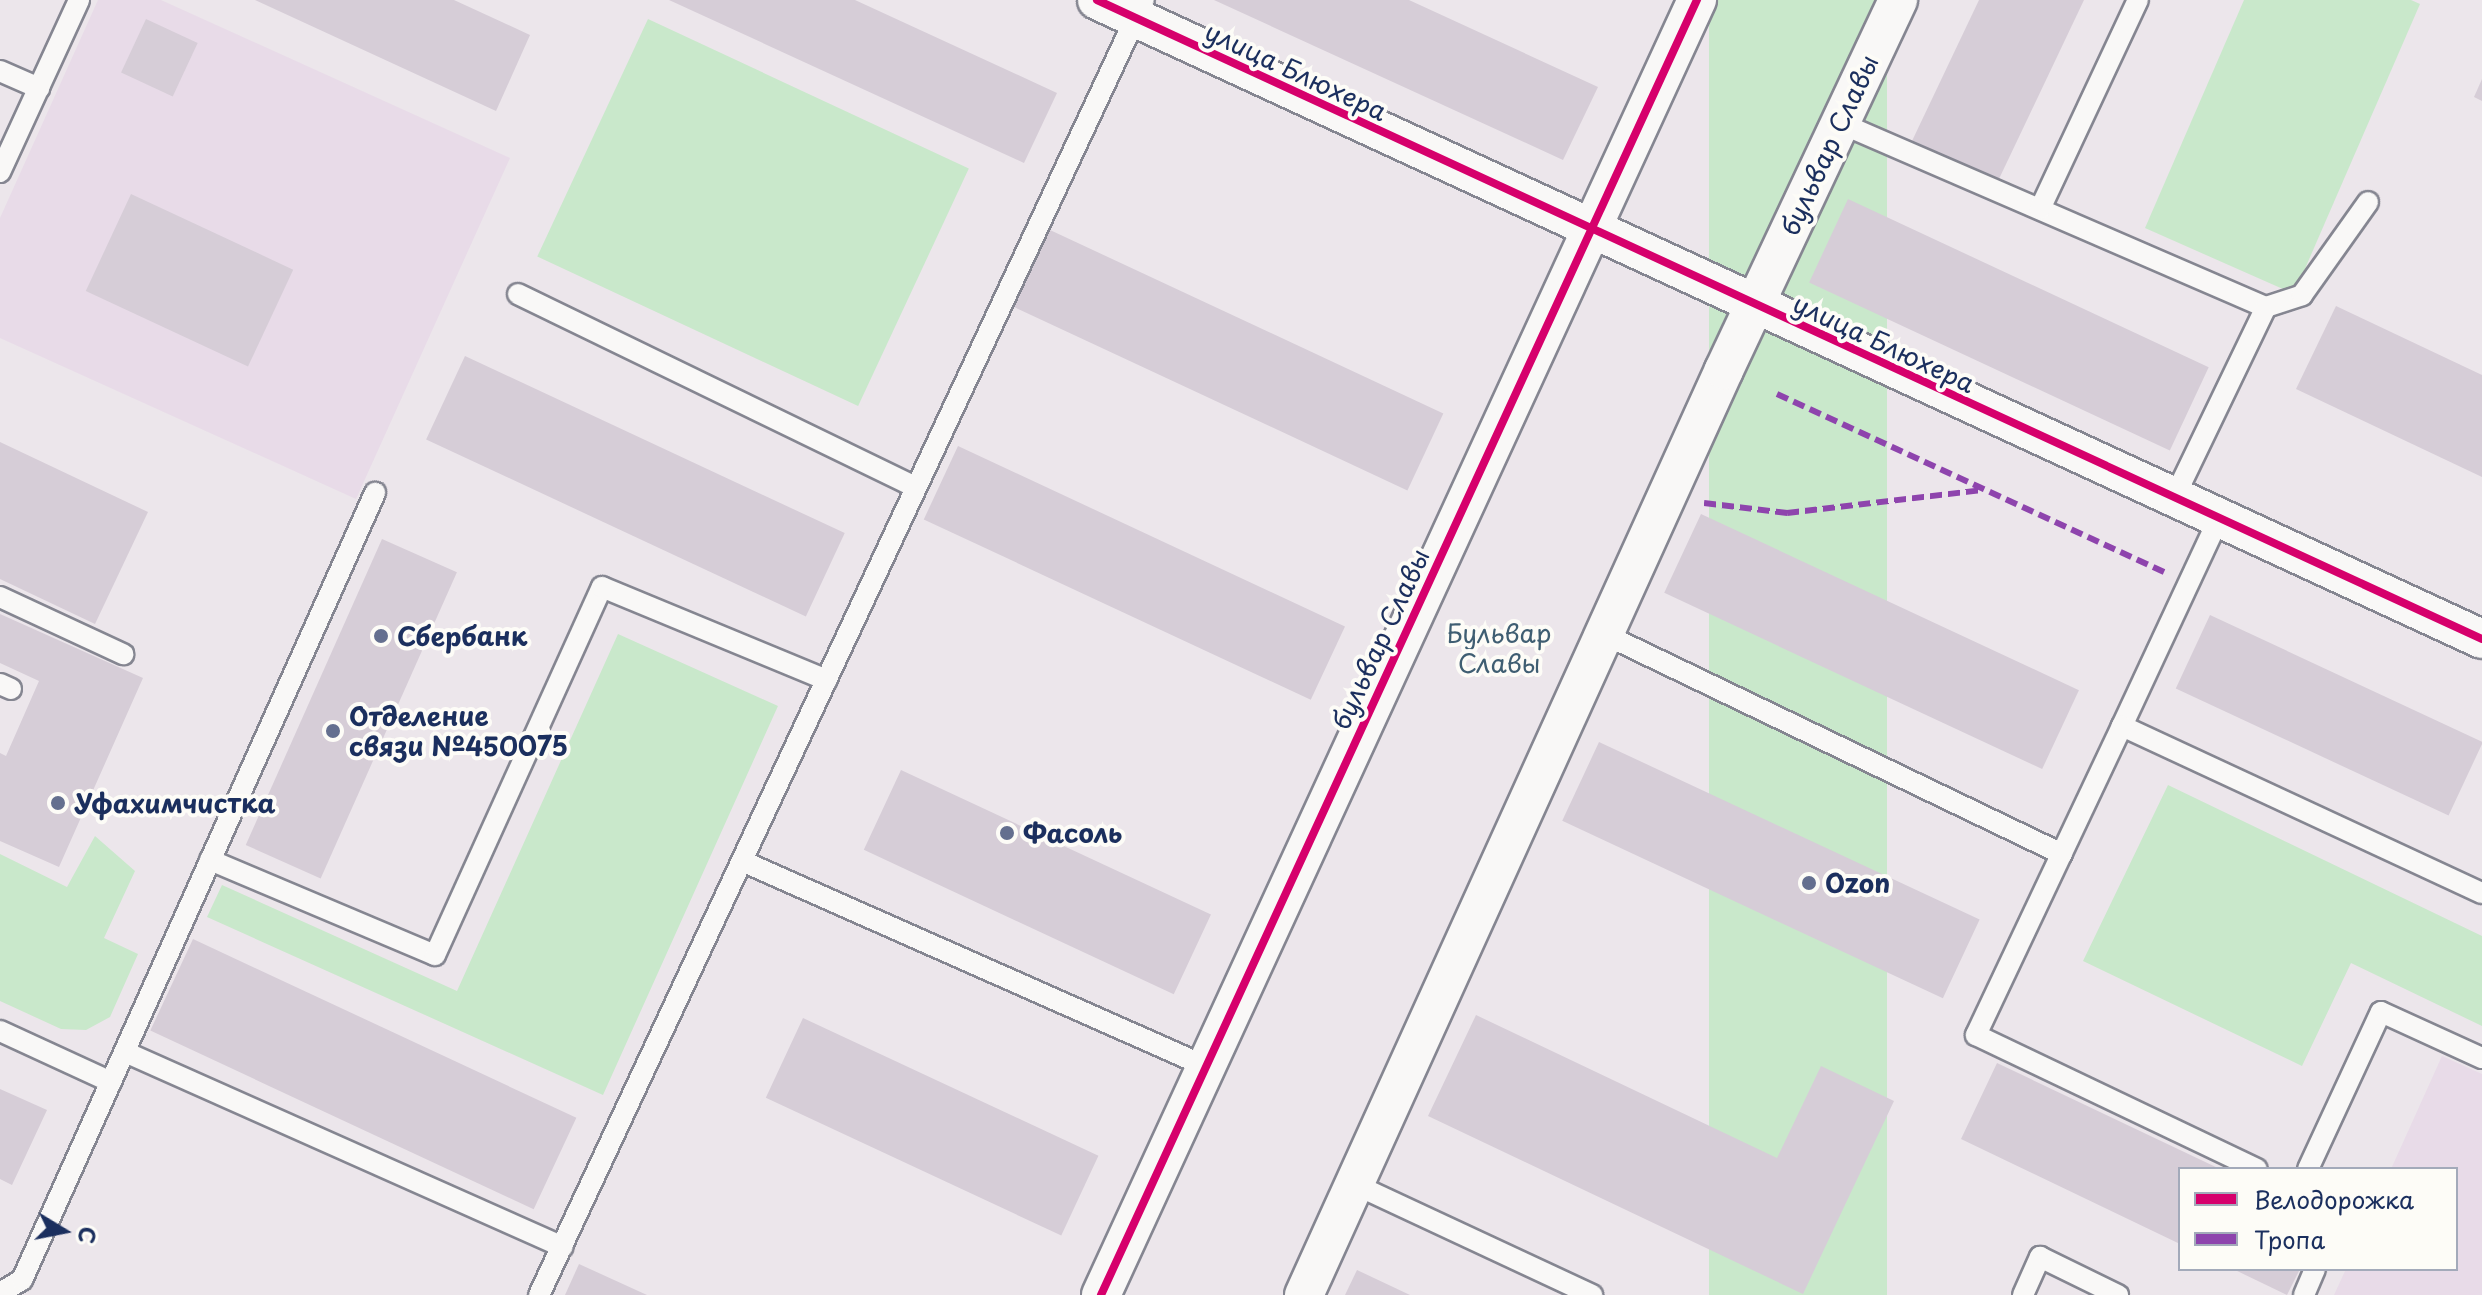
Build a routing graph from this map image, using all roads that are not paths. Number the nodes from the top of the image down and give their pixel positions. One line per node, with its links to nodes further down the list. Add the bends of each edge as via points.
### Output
1 (79, 0): 8 (lane)
2 (1097, 0): 6 (street, улица Блюхера)
3 (1697, 0): 13 (street, бульвар Славы)
4 (1898, 0): 9 (street, бульвар Славы)
5 (2138, 0): 12 (lane)
6 (1139, 9): 13 (street, улица Блюхера); 17 (lane)
7 (0, 71): 8 (lane)
8 (39, 88): 10 (lane)
9 (1840, 123): 12 (lane); 15 (street, бульвар Славы)
10 (0, 172)
11 (2368, 202): 16 (lane, via 2302,295)
12 (2040, 209): 16 (lane)
13 (1590, 230): 15 (street, улица Блюхера); 34 (street, бульвар Славы)
14 (518, 294): 17 (lane)
15 (1753, 305): 19 (street, улица Блюхера); 22 (street, бульвар Славы)
16 (2266, 307): 19 (lane)
17 (916, 487): 25 (lane)
18 (375, 493): 28 (lane)
19 (2174, 498): 20 (street, улица Блюхера)
20 (2219, 518): 23 (street, улица Блюхера); 26 (lane)
21 (0, 597): 24 (lane)
22 (1604, 634): 27 (lane); 38 (street, бульвар Славы)
23 (2482, 639)
24 (123, 654)
25 (826, 680): 28 (lane, via 602,587 435,955); 29 (lane)
26 (2122, 726): 27 (lane); 30 (lane)
27 (2062, 854): 36 (lane, via 1976,1035)
28 (210, 860): 32 (lane)
29 (742, 861): 34 (lane); 39 (lane)
30 (2482, 893)
31 (0, 1031): 35 (lane)
32 (125, 1052): 35 (lane); 39 (lane)
33 (2482, 1058): 37 (lane, via 2381,1012)
34 (1205, 1066): 43 (street, бульвар Славы)
35 (111, 1082): 41 (lane, via 22,1280)
36 (2253, 1167)
37 (2309, 1167)
38 (1354, 1184): 44 (street, бульвар Славы); 45 (lane)
39 (562, 1247): 42 (lane)
40 (2314, 1271): 48 (lane)
41 (0, 1293)
42 (539, 1295)
43 (1101, 1295)
44 (1304, 1295)
45 (1592, 1295)
46 (2023, 1295): 47 (lane, via 2040,1257)
47 (2118, 1295)
48 (2304, 1295)

